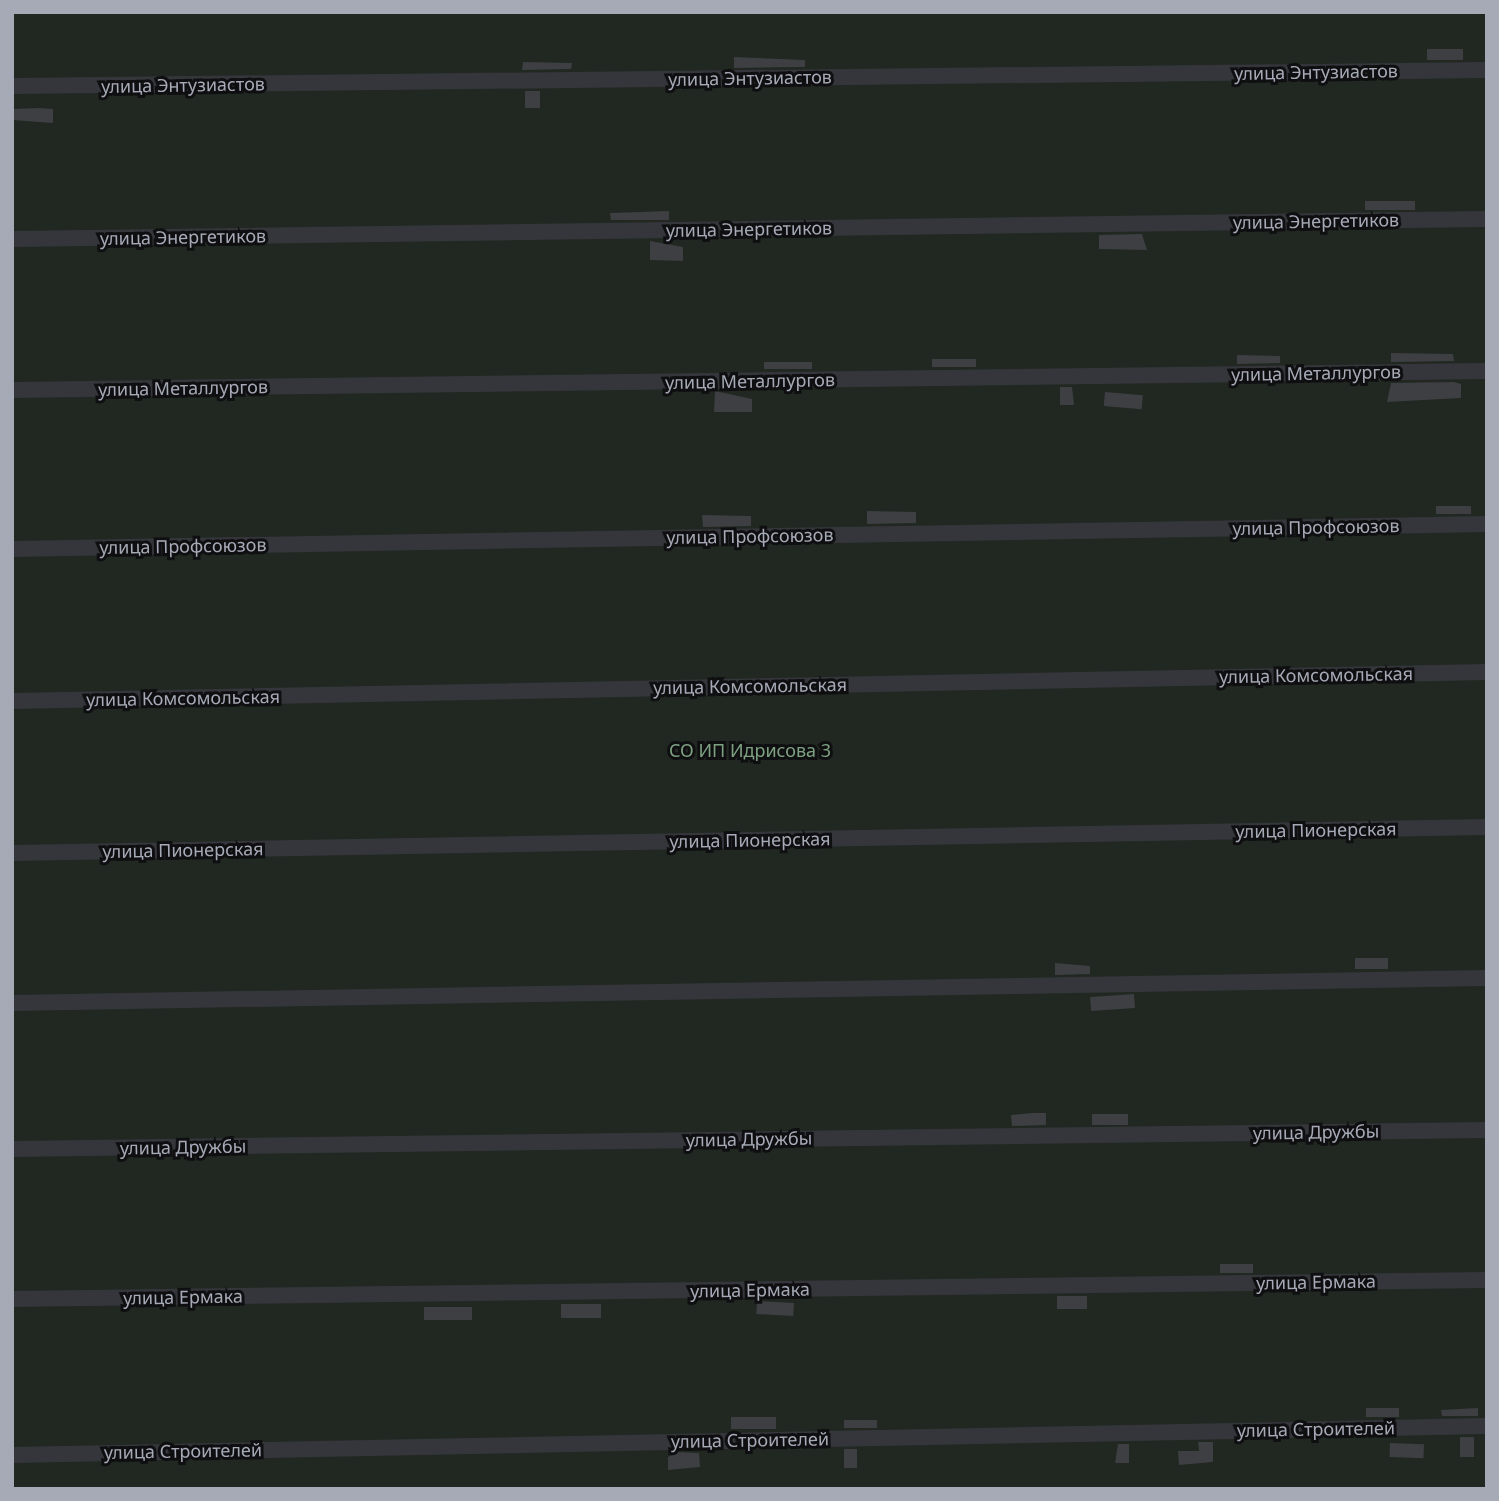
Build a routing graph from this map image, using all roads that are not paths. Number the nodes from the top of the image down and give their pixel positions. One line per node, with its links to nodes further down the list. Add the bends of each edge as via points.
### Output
1 (1487, 70): 2 (street, улица Энтузиастов)
2 (12, 86)
3 (1487, 219): 4 (street, улица Энергетиков)
4 (12, 239)
5 (1487, 371): 6 (street, улица Металлургов)
6 (12, 390)
7 (1487, 524): 8 (street, улица Профсоюзов)
8 (12, 549)
9 (1487, 671): 10 (street, улица Комсомольская)
10 (12, 701)
11 (1487, 827): 12 (street, улица Пионерская)
12 (12, 853)
13 (1487, 978): 14 (street)
14 (12, 1003)
15 (1487, 1130): 16 (street, улица Дружбы)
16 (12, 1149)
17 (1487, 1280): 18 (street, улица Ермака)
18 (12, 1299)
19 (1487, 1426): 20 (street, улица Строителей)
20 (12, 1455)

